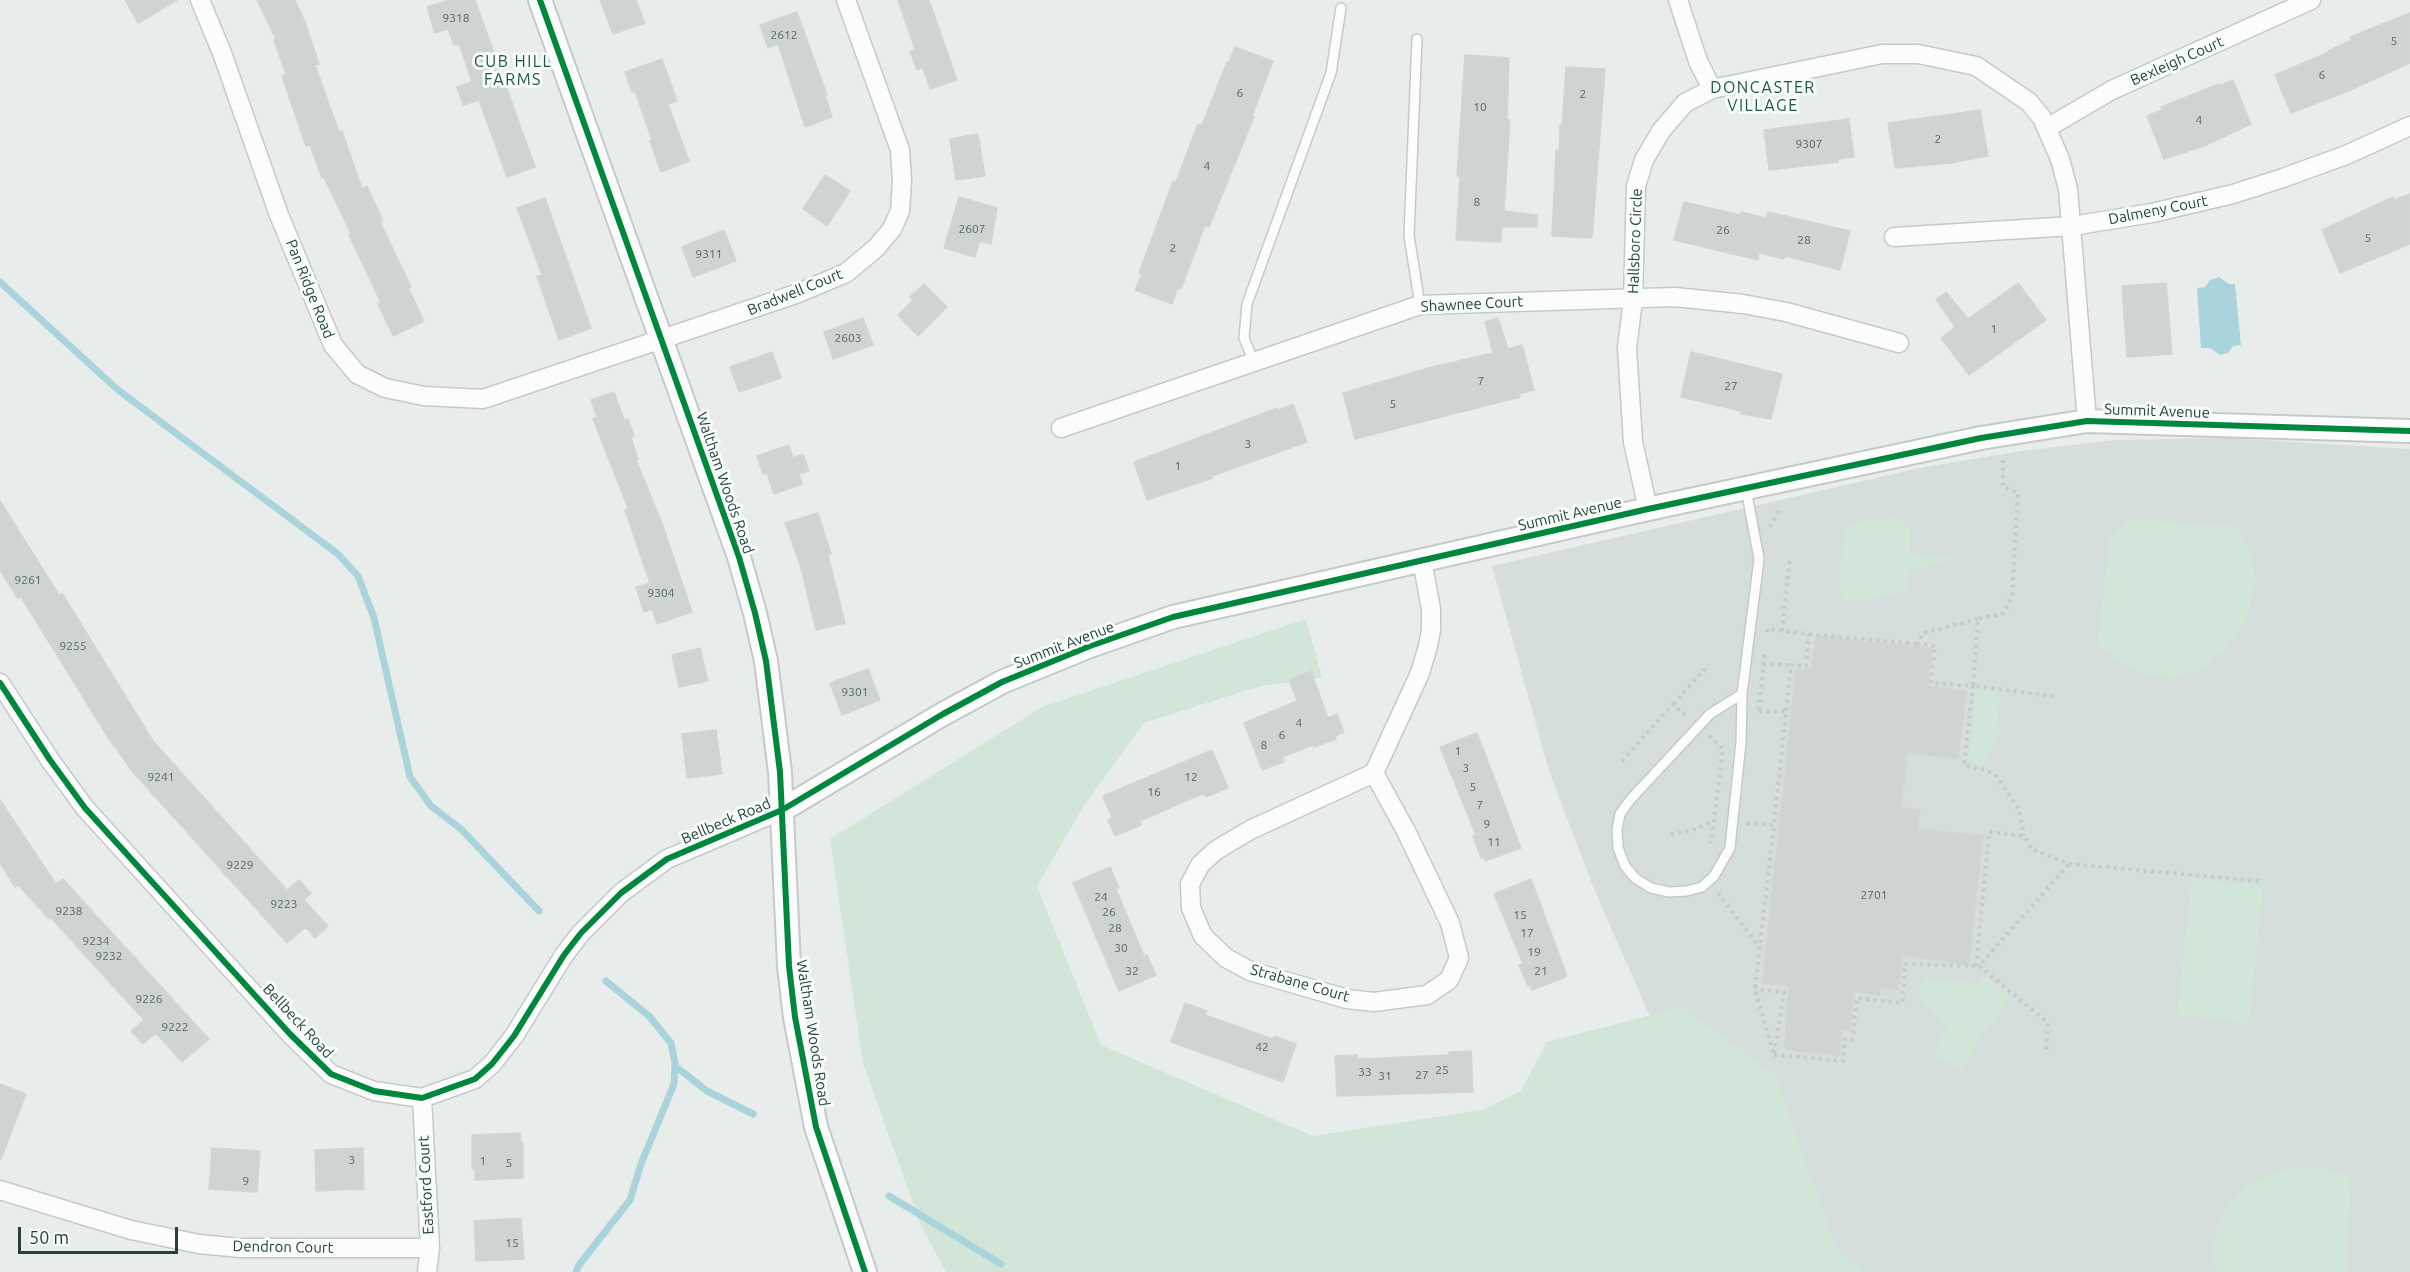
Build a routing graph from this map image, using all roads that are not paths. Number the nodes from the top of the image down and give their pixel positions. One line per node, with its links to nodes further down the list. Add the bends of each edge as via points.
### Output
1 (200, 0): 15 (street, Pan Ridge Road, via 316,308 333,345 357,374 385,388 424,396 483,399)
2 (540, 0): 15 (street, Waltham Woods Road)
3 (846, 0): 15 (street, Bradwell Court, via 900,150 900,211 892,229 846,273)
4 (1678, 0): 8 (street, via 1698,61)
5 (2311, 0): 10 (street, Bexleigh Court, via 2112,90)
6 (1341, 8): 17 (lane, via 1331,73 1247,304 1244,338)
7 (1417, 39): 14 (lane, via 1409,236)
8 (1712, 89): 10 (street, Hallsboro Circle, via 1882,54 1918,54 1964,62 1990,74 2029,102); 13 (street, Hallsboro Circle, via 1685,103 1661,131 1644,160 1636,186)
9 (2410, 126): 11 (street, Dalmeny Court, via 2346,155 2233,194)
10 (2047, 128): 11 (street, Hallsboro Circle, via 2068,189)
11 (2072, 226): 12 (street, Dalmeny Court); 18 (street, Hallsboro Circle)
12 (1894, 237)
13 (1633, 300): 14 (street, Shawnee Court); 16 (street, Shawnee Court, via 1675,297 1743,304); 22 (street, Hallsboro Circle, via 1627,348 1628,394 1633,441)
14 (1420, 305): 17 (street, Shawnee Court)
15 (662, 341): 27 (street, Waltham Woods Road, via 755,613 774,716)
16 (1899, 343)
17 (1254, 362): 19 (street, Shawnee Court)
18 (2087, 421): 20 (street, Summit Avenue); 21 (street, Summit Avenue, via 1981,438)
19 (1060, 428)
20 (2410, 431)
21 (1746, 489): 22 (street, Summit Avenue); 25 (lane, via 1759,559)
22 (1648, 509): 23 (street, Summit Avenue)
23 (1422, 560): 26 (street, via 1431,609 1430,638 1420,673); 27 (street, Summit Avenue, via 1173,617 1090,646 1002,682)
24 (0, 683): 28 (street, Bellbeck Road, via 85,808 290,1035 331,1074 374,1091)
25 (1742, 694): 25 (lane, via 1710,714 1620,814 1618,848 1625,866 1651,888 1669,892 1702,887 1714,876 1730,848)
26 (1374, 773): 26 (street, Strabane Court, via 1250,830 1200,865 1190,884 1191,908 1203,936 1226,958 1250,971 1347,999 1374,1002 1426,994 1449,980 1459,958 1450,923)
27 (782, 810): 28 (street, Bellbeck Road, via 667,859 621,893 564,955 492,1064 475,1079); 32 (street, Waltham Woods Road, via 789,966 803,1058 816,1127)
28 (422, 1098): 30 (street, Eastford Court)
29 (0, 1190): 30 (street, Dendron Court, via 131,1230 199,1244 240,1248)
30 (430, 1248): 31 (street, Eastford Court)
31 (428, 1272)
32 (865, 1272)

